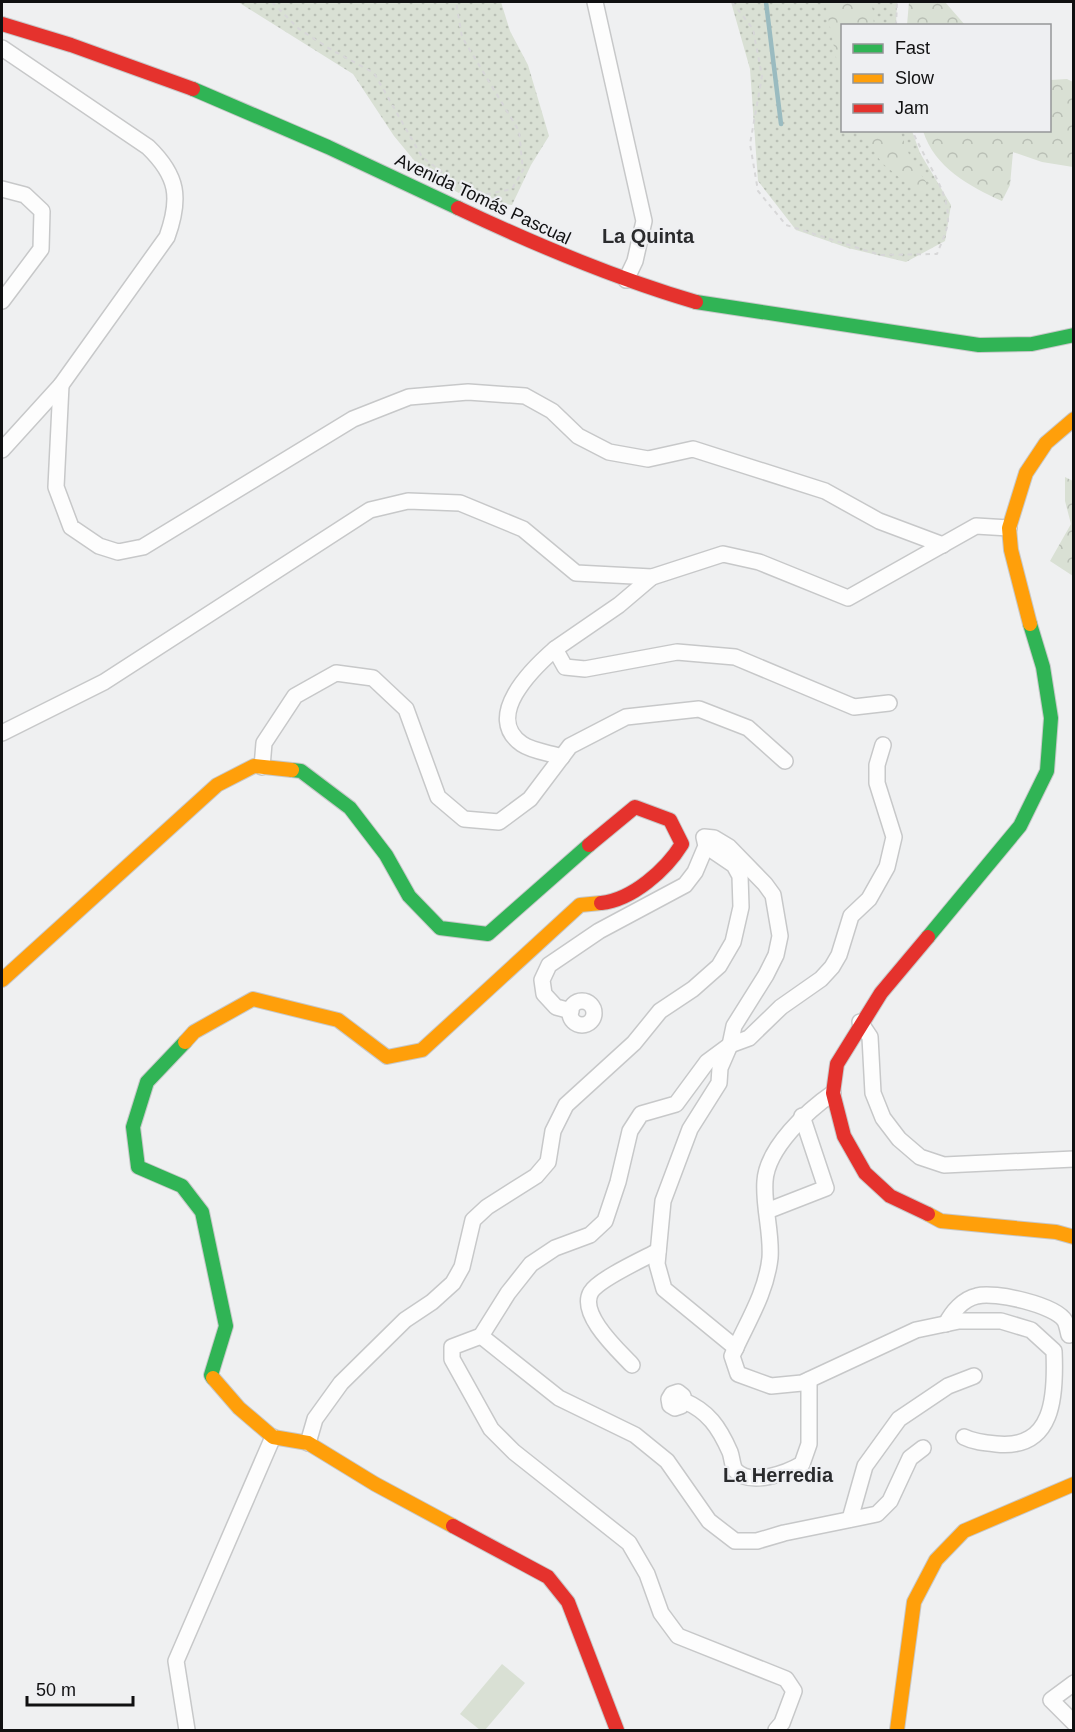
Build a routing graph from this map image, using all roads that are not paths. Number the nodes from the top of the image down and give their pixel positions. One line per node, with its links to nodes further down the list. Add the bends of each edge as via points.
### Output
1 (595, 2): 5 (street, via 644,221 635,261)
2 (2, 24): 5 (street, Avenida Tomás Pascual, via 203,93 540,247)
3 (2, 48): 8 (street, via 148,147 165,163 175,187 176,213 167,237)
4 (2, 189): 6 (street, via 25,195 42,211 41,249)
5 (626, 280): 7 (street, Avenida Tomás Pascual, via 710,306 979,345 1032,344)
6 (2, 301)
7 (1074, 335)
8 (61, 385): 10 (street); 12 (street, via 56,487 71,527 99,546 118,552 143,547 353,419 409,396 468,392 525,396 552,411 578,436 609,452 648,459 693,449 825,491 879,521)
9 (1074, 419): 11 (street, via 1046,443 1026,473)
10 (2, 450)
11 (1010, 528): 12 (street, via 975,526); 24 (street, via 1011,550 1025,608 1044,667 1051,718 1047,771 1020,826)
12 (944, 544): 13 (street, via 848,598 759,562 723,554)
13 (652, 577): 14 (street); 16 (street, via 576,573 523,529 460,503 408,501 370,510 104,682)
14 (555, 649): 15 (street, via 565,667 585,669 677,652 735,657 854,707); 18 (street, via 524,682 506,717 508,731 522,744)
15 (889, 703)
16 (2, 733)
17 (884, 745): 25 (street, via 877,765 877,783 894,837 887,867 875,890 851,916 839,955 821,979 782,1007 749,1038)
18 (562, 758): 19 (street, via 570,746 626,717 699,709 748,728); 20 (street, via 530,799 499,822 464,819 438,797 406,709 373,678 336,673 295,696 264,743)
19 (785, 761)
20 (262, 767): 22 (street, via 254,766 217,785); 40 (street, via 301,771 350,808 386,855 409,896 440,928 488,934 635,807 670,820 682,844 671,862 618,901 580,905 422,1050 387,1057 338,1020 253,999 194,1032 147,1082 133,1127 138,1167 182,1186 202,1212 226,1326 211,1374 239,1408)
21 (705, 846): 23 (street, via 685,885 599,931 549,965 542,980 544,994 556,1007); 25 (street, via 704,837 729,847 765,884 773,895 780,936 776,955 734,1026); 42 (street, via 734,865 740,876 741,906 733,942 719,966 660,1011 634,1043 566,1106 553,1131 548,1162 536,1176 473,1220 462,1267 453,1283 405,1320 341,1383 315,1419)
22 (2, 980)
23 (571, 1011)
24 (860, 1022): 26 (street, via 837,1064); 28 (street, via 870,1037 873,1093 883,1118 920,1157 944,1165)
25 (730, 1045): 31 (street, via 720,1068 719,1083 690,1129 663,1201); 34 (street, via 707,1062 676,1104 641,1114 630,1131 605,1221 590,1235 555,1248 531,1264)
26 (833, 1093): 27 (street); 30 (street, via 844,1136 865,1173 890,1196 941,1221)
27 (802, 1116): 29 (street, via 769,1165 765,1179); 29 (street, via 826,1188)
28 (1074, 1159)
29 (766, 1211): 35 (street, via 770,1257 765,1288)
30 (1074, 1237)
31 (658, 1251): 35 (street, via 657,1264 664,1289); 36 (street, via 613,1275 589,1298 595,1323)
32 (946, 1324): 33 (street, via 961,1304 977,1295 1005,1297 1040,1305 1058,1314); 38 (street, via 916,1330); 41 (street, via 1001,1321 1031,1330 1054,1351 1056,1381 1048,1418 1034,1438 1011,1446 973,1442)
33 (1069, 1335)
34 (481, 1336): 45 (street, via 559,1398 635,1435 667,1461 709,1521 735,1541 756,1541); 50 (street, via 452,1347 452,1359 491,1429 536,1471 629,1542 647,1574 661,1613 678,1636 786,1679 794,1691)
35 (736, 1348): 38 (street, via 732,1356 738,1374 771,1386)
36 (632, 1365)
37 (974, 1376): 45 (street, via 948,1386 899,1419 865,1466)
38 (809, 1380): 39 (street, via 809,1444 802,1464 789,1472 763,1477 744,1476 735,1469 730,1452 703,1409)
39 (684, 1401)
40 (273, 1437): 42 (street); 48 (street, via 176,1661)
41 (964, 1437)
42 (308, 1443): 49 (street, via 375,1484 548,1577 568,1602)
43 (923, 1448): 45 (street, via 910,1458 890,1501 877,1514)
44 (1074, 1484): 51 (street, via 964,1531 936,1560 914,1602)
45 (850, 1519)
46 (1074, 1683): 47 (street, via 1051,1700)
47 (1074, 1723)
48 (187, 1731)
49 (617, 1731)
50 (776, 1731)
51 (897, 1731)

